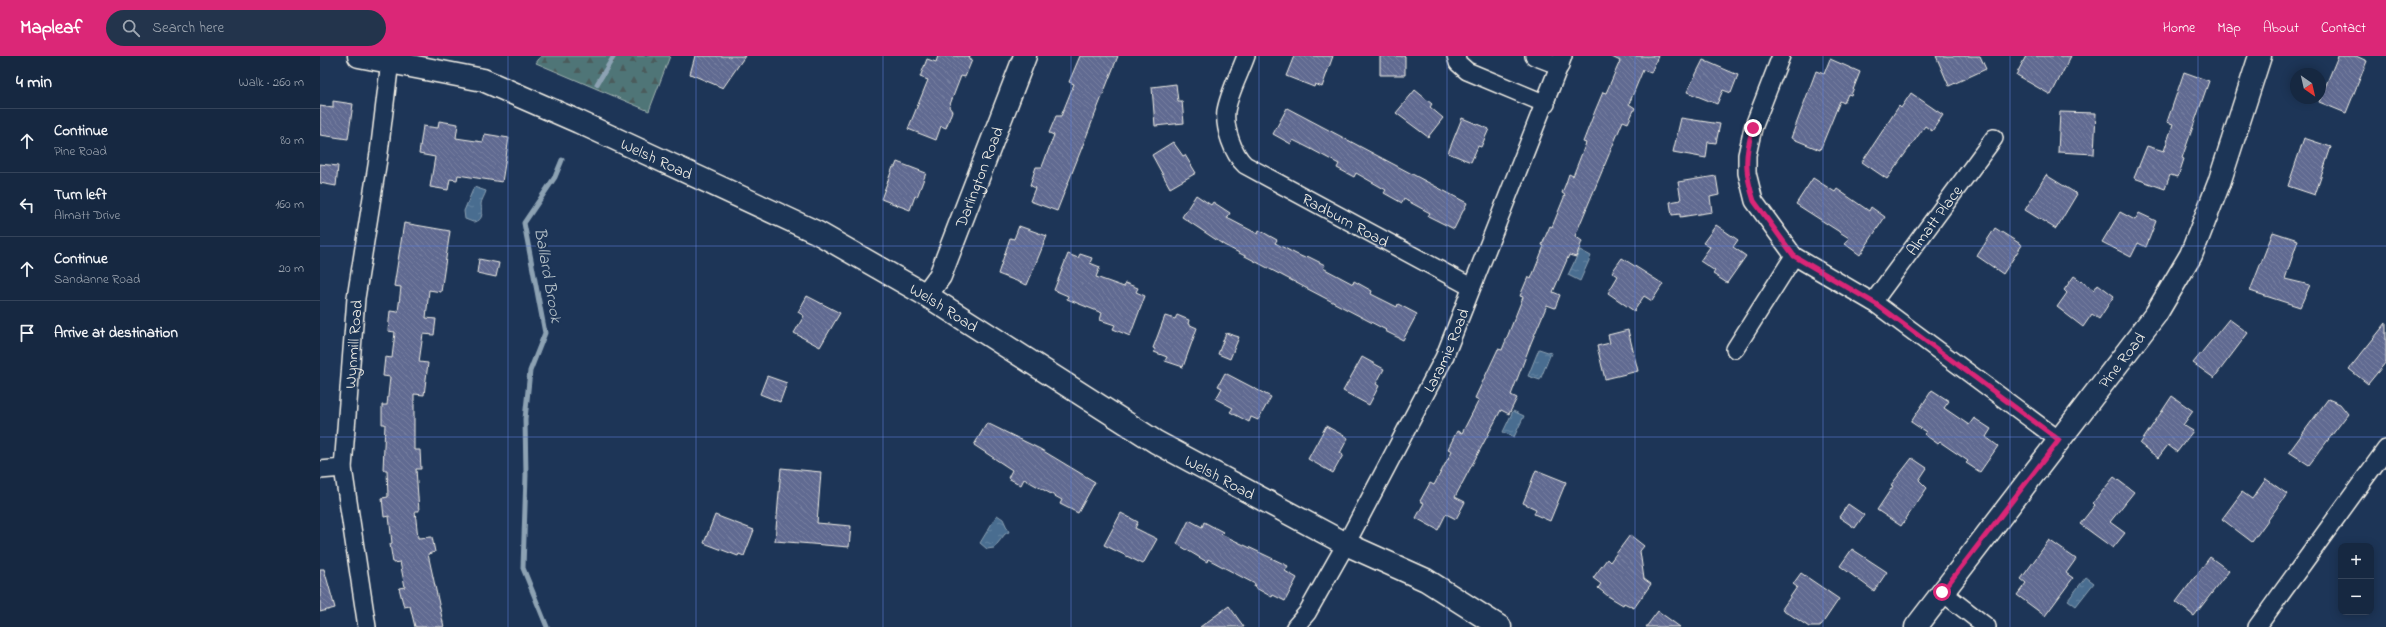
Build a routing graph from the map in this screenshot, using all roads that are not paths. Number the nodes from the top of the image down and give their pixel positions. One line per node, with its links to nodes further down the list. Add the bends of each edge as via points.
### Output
1 (359, 56): 8 (main road, Welsh Road)
2 (1025, 56): 14 (main road, Darlington Road, via 940,276)
3 (1246, 56): 13 (street, Radburn Road, via 1226,110 1231,142 1239,160)
4 (1456, 56): 10 (street, via 1458,63 1467,71)
5 (1534, 56): 9 (street)
6 (1782, 56): 12 (street, via 1750,137 1746,165 1754,201)
7 (2260, 56): 17 (main road, Pine Road, via 2219,183 2191,255 2156,314)
8 (390, 61): 14 (main road, Welsh Road, via 483,80 818,233); 19 (street, Wynmill Road, via 379,153 356,298)
9 (1561, 61): 10 (street, Laramie Road)
10 (1546, 104): 13 (street, Laramie Road)
11 (1994, 138): 15 (street, Almatt Place)
12 (1794, 256): 15 (street); 16 (street)
13 (1471, 287): 21 (street, Laramie Road, via 1444,358)
14 (926, 295): 21 (main road, Welsh Road, via 1156,442)
15 (1872, 302): 17 (street)
16 (1735, 349)
17 (2059, 440): 22 (main road, Pine Road)
18 (2386, 449): 28 (street)
19 (343, 468): 20 (street); 23 (street, Wynmill Road)
20 (320, 470)
21 (1346, 544): 24 (street, Laramie Road, via 1307,613); 25 (main road, Welsh Road, via 1426,580)
22 (1942, 592): 26 (main road, Pine Road); 27 (street)
23 (367, 627)
24 (1295, 627)
25 (1500, 627)
26 (1916, 627)
27 (1987, 627)
28 (2257, 627)

